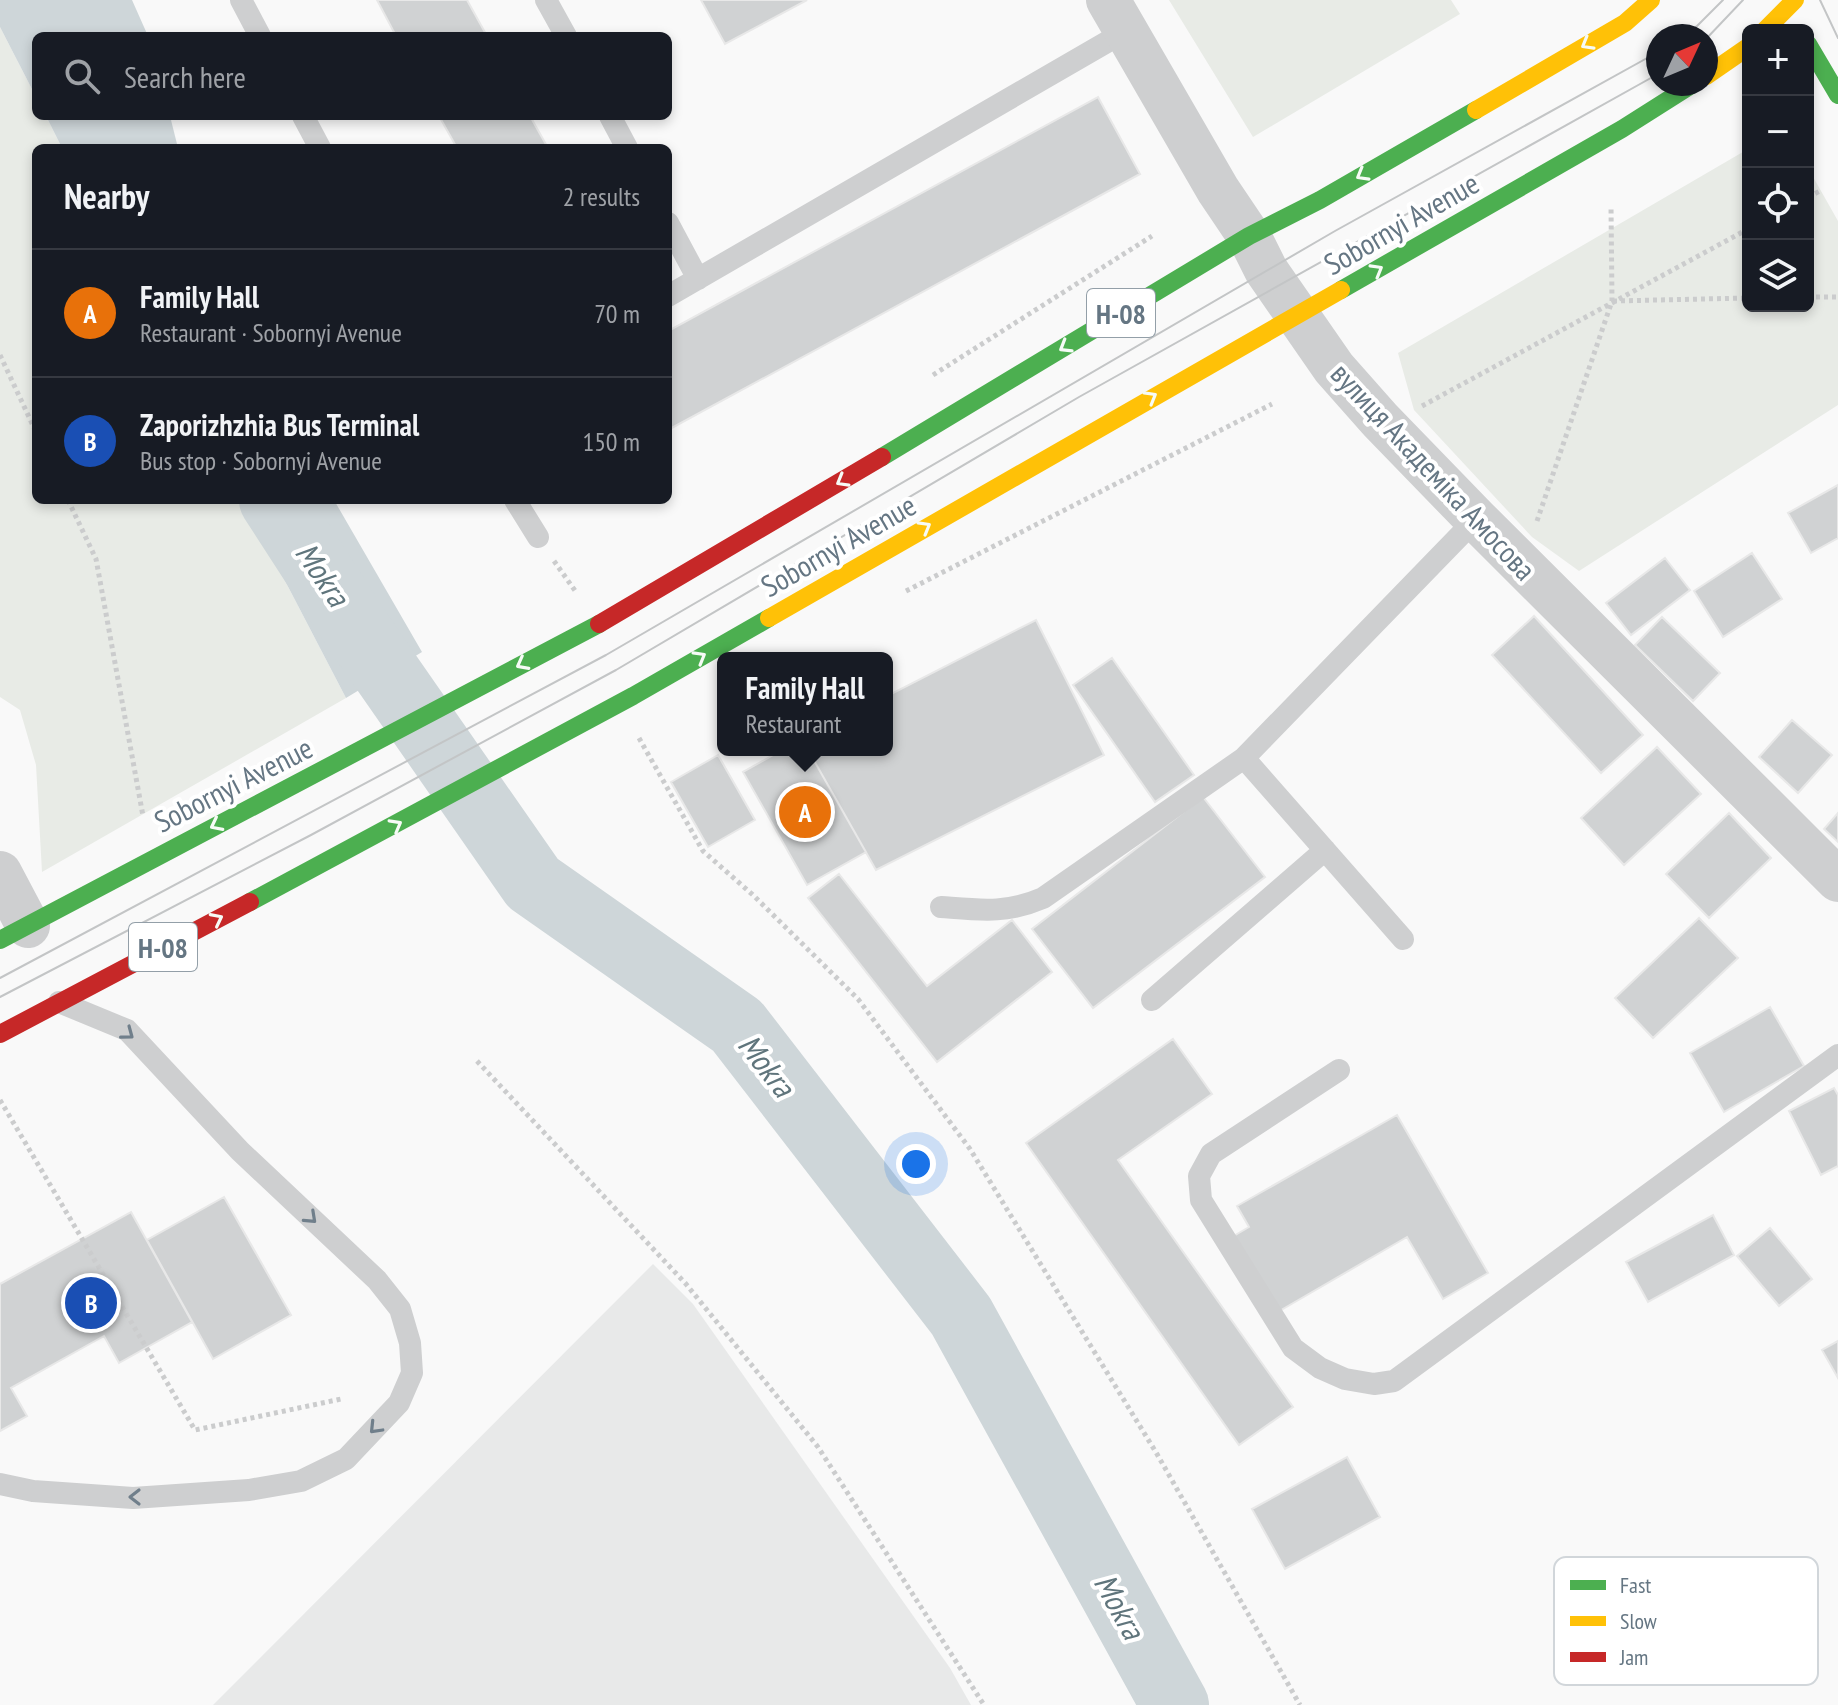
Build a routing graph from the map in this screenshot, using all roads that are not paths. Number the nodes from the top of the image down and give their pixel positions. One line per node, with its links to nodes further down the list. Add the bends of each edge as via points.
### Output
1 (241, 0): 8 (lane)
2 (546, 0): 9 (lane)
3 (1651, 0): 20 (main road, Sobornyi Avenue / Н-08, one-way to 20, via 1625,23)
4 (1788, 3): 6 (main road); 7 (main road)
5 (1117, 16): 20 (street, вулиця Академіка Амосова); 21 (lane)
6 (1770, 24)
7 (1797, 24)
8 (258, 32)
9 (564, 32)
10 (1742, 51): 12 (main road)
11 (1814, 54): 13 (main road)
12 (1718, 68)
13 (1838, 95)
14 (1673, 96): 23 (main road, Sobornyi Avenue / Н-08, one-way to 14)
15 (305, 120): 17 (lane)
16 (612, 120): 18 (lane)
17 (318, 144)
18 (625, 144)
19 (672, 230): 21 (lane)
20 (1249, 236): 23 (street, вулиця Академіка Амосова); 32 (main road, Sobornyi Avenue / Н-08, one-way to 32, via 591,628)
21 (698, 279): 22 (lane)
22 (672, 294)
23 (1295, 314): 25 (street, вулиця Академіка Амосова, via 1334,368); 35 (main road, Sobornyi Avenue / Н-08, one-way to 23, via 633,696)
24 (517, 504): 26 (lane)
25 (1476, 519): 27 (lane); 30 (street, вулиця Академіка Амосова)
26 (538, 537)
27 (1244, 758): 28 (lane); 31 (lane, via 1043,898 1020,908)
28 (1325, 850): 33 (lane); 34 (lane)
29 (0, 873): 32 (street)
30 (1838, 880)
31 (941, 907)
32 (14, 933)
33 (1403, 939)
34 (1152, 1000)
35 (58, 1002): 36 (main road, Sobornyi Avenue / Н-08); 39 (lane, one-way to 39, via 127,1030 240,1151 377,1280 400,1309 412,1373 399,1403 346,1459 301,1481 133,1498)
36 (0, 1034)
37 (1838, 1055): 38 (lane, via 1394,1381 1374,1384 1320,1368 1293,1348 1201,1200 1199,1176 1211,1154)
38 (1339, 1070)
39 (0, 1484)

